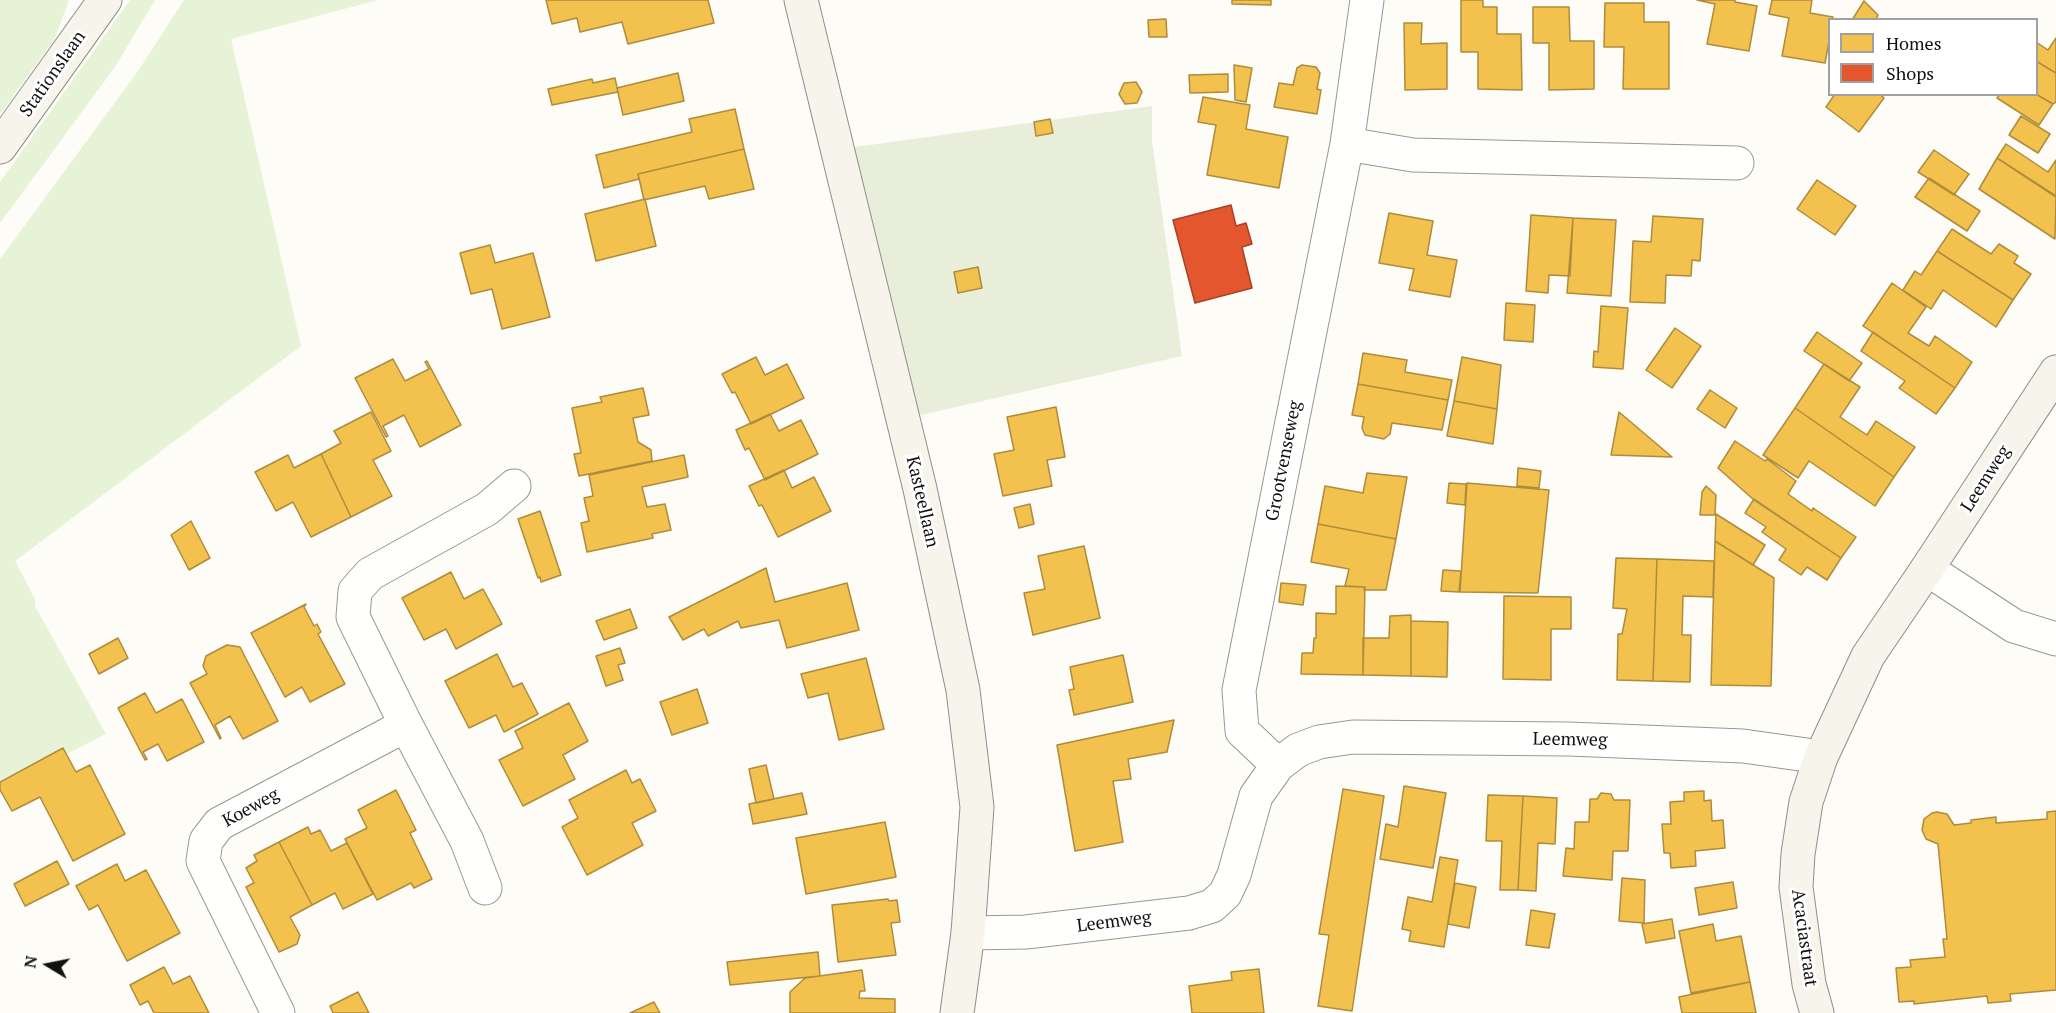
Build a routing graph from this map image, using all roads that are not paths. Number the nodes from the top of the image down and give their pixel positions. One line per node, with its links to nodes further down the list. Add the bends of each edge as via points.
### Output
1 (105, 0): 5 (street, Stationslaan)
2 (801, 0): 15 (street, Kasteellaan, via 920,489 963,690 977,807)
3 (1367, 0): 4 (street, Grootvenseweg)
4 (1347, 144): 6 (street, via 1413,154); 13 (street, Grootvenseweg, via 1239,690 1242,731)
5 (0, 147)
6 (1737, 163)
7 (2056, 372): 9 (street, Leemweg)
8 (514, 486): 11 (street, via 487,509 369,574 356,591 353,617)
9 (1927, 570): 10 (street, via 2014,626); 12 (street, Leemweg, via 1868,656)
10 (2056, 639)
11 (406, 725): 14 (street, via 467,841); 16 (street, Koeweg, via 219,824 206,841 203,861)
12 (1821, 758): 13 (street, Leemweg, via 1743,746 1353,737 1319,742 1298,750); 18 (street, Acaciastraat, via 1806,802 1796,887 1809,984)
13 (1278, 765): 15 (street, Leemweg, via 1256,796 1230,885 1212,906 1189,913 1026,932)
14 (485, 888)
15 (968, 933): 17 (street, Kasteellaan)
16 (278, 1013)
17 (957, 1013)
18 (1817, 1013)

